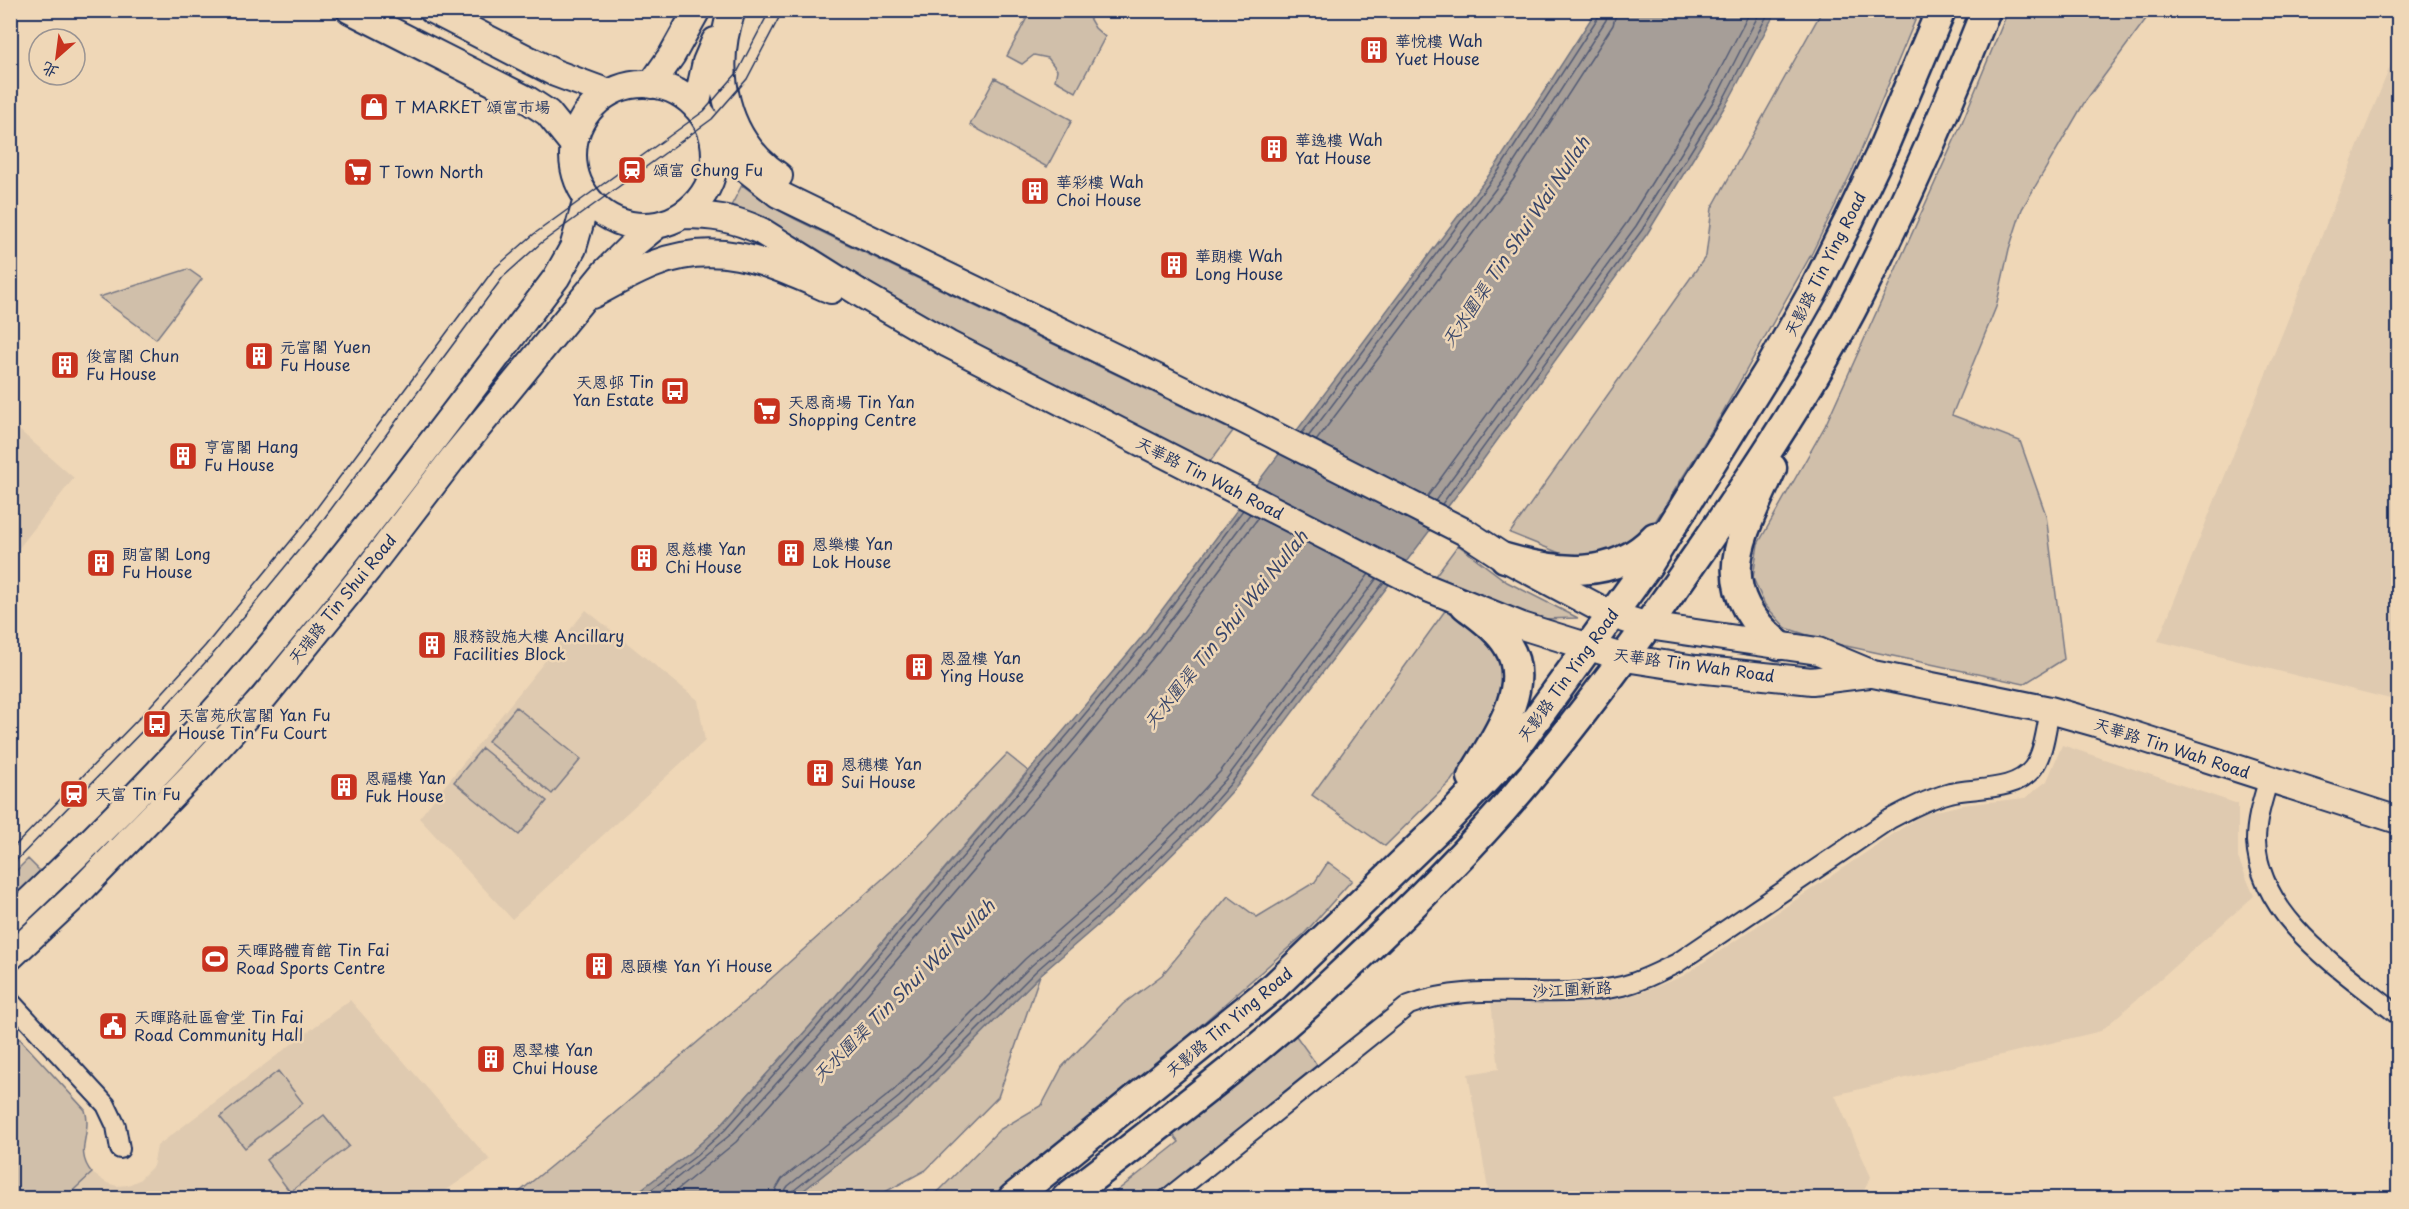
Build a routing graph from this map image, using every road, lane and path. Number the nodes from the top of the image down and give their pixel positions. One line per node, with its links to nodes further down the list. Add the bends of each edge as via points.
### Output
1 (350, 10): 11 (main road, via 528,100 548,113)
2 (432, 10): 8 (main road, via 555,73)
3 (697, 10): 7 (main road)
4 (731, 10): 9 (main road, via 706,62); 15 (main road, via 722,48 723,86 727,106 745,142 773,172)
5 (1941, 10): 19 (main road, 天影路 Tin Ying Road, via 1880,155 1818,282)
6 (1986, 10): 18 (main road, 天影路 Tin Ying Road, via 1921,168)
7 (651, 85): 8 (main road); 9 (main road, via 668,88)
8 (609, 93): 11 (main road, via 592,106 580,123)
9 (696, 107): 10 (main road)
10 (711, 131): 13 (main road, via 714,169 708,187); 15 (main road, 天華路 Tin Wah Road, via 740,164 778,194)
11 (573, 144): 12 (main road, via 573,164)
12 (587, 199): 14 (main road, via 598,210 625,224); 32 (main road, 天瑞路 Tin Shui Road, via 576,240 556,278 347,553 242,679 161,767)
13 (682, 216): 14 (main road); 17 (main road, 天華路 Tin Wah Road, via 711,215 761,231)
14 (656, 226): 16 (main road, 天瑞路 Tin Shui Road, via 605,272)
15 (931, 269): 20 (main road, 天華路 Tin Wah Road, via 1242,419 1465,532)
16 (584, 299): 17 (main road, via 652,264 713,252 756,259); 33 (main road, 天瑞路 Tin Shui Road, via 264,697 76,895)
17 (906, 320): 21 (main road, 天華路 Tin Wah Road, via 1201,474)
18 (1808, 388): 23 (main road, 天影路 Tin Ying Road); 24 (main road, via 1736,557 1741,597 1762,631)
19 (1682, 510): 20 (main road, via 1646,547 1627,560 1606,567 1568,571); 22 (main road, 天影路 Tin Ying Road)
20 (1505, 558): 22 (main road, 天華路 Tin Wah Road)
21 (1465, 604): 25 (main road, 天華路 Tin Wah Road); 31 (main road, via 1508,645 1515,659 1516,678 1507,714)
22 (1612, 615): 23 (main road, 天華路 Tin Wah Road); 25 (main road, 天影路 Tin Ying Road)
23 (1648, 626): 24 (main road, 天華路 Tin Wah Road); 26 (main road, 天影路 Tin Ying Road)
24 (1779, 645): 27 (main road, 天華路 Tin Wah Road, via 1818,651)
25 (1588, 648): 26 (main road, 天華路 Tin Wah Road); 31 (main road, 天影路 Tin Ying Road, via 1513,751)
26 (1625, 658): 27 (main road, 天華路 Tin Wah Road, via 1812,681); 38 (main road, 天影路 Tin Ying Road, via 1521,789 1394,924 1252,1052)
27 (1873, 674): 28 (main road, 天華路 Tin Wah Road)
28 (2050, 710): 29 (main road, 天華路 Tin Wah Road); 39 (street, 沙江圍新路, via 2041,752 2034,766 2017,782 1950,793 1920,803 1890,819 1677,963 1646,979 1594,990 1452,994 1409,1005)
29 (2269, 778): 30 (main road, 天華路 Tin Wah Road); 35 (street, via 2256,838 2259,864 2271,894 2304,937)
30 (2398, 820)
31 (1445, 822): 37 (main road, 天影路 Tin Ying Road, via 1275,986)
32 (10, 919)
33 (10, 957)
34 (10, 1001): 36 (street, via 106,1105 116,1126)
35 (2398, 1015)
36 (120, 1149)
37 (1013, 1198)
38 (1066, 1198)
39 (1168, 1198)

